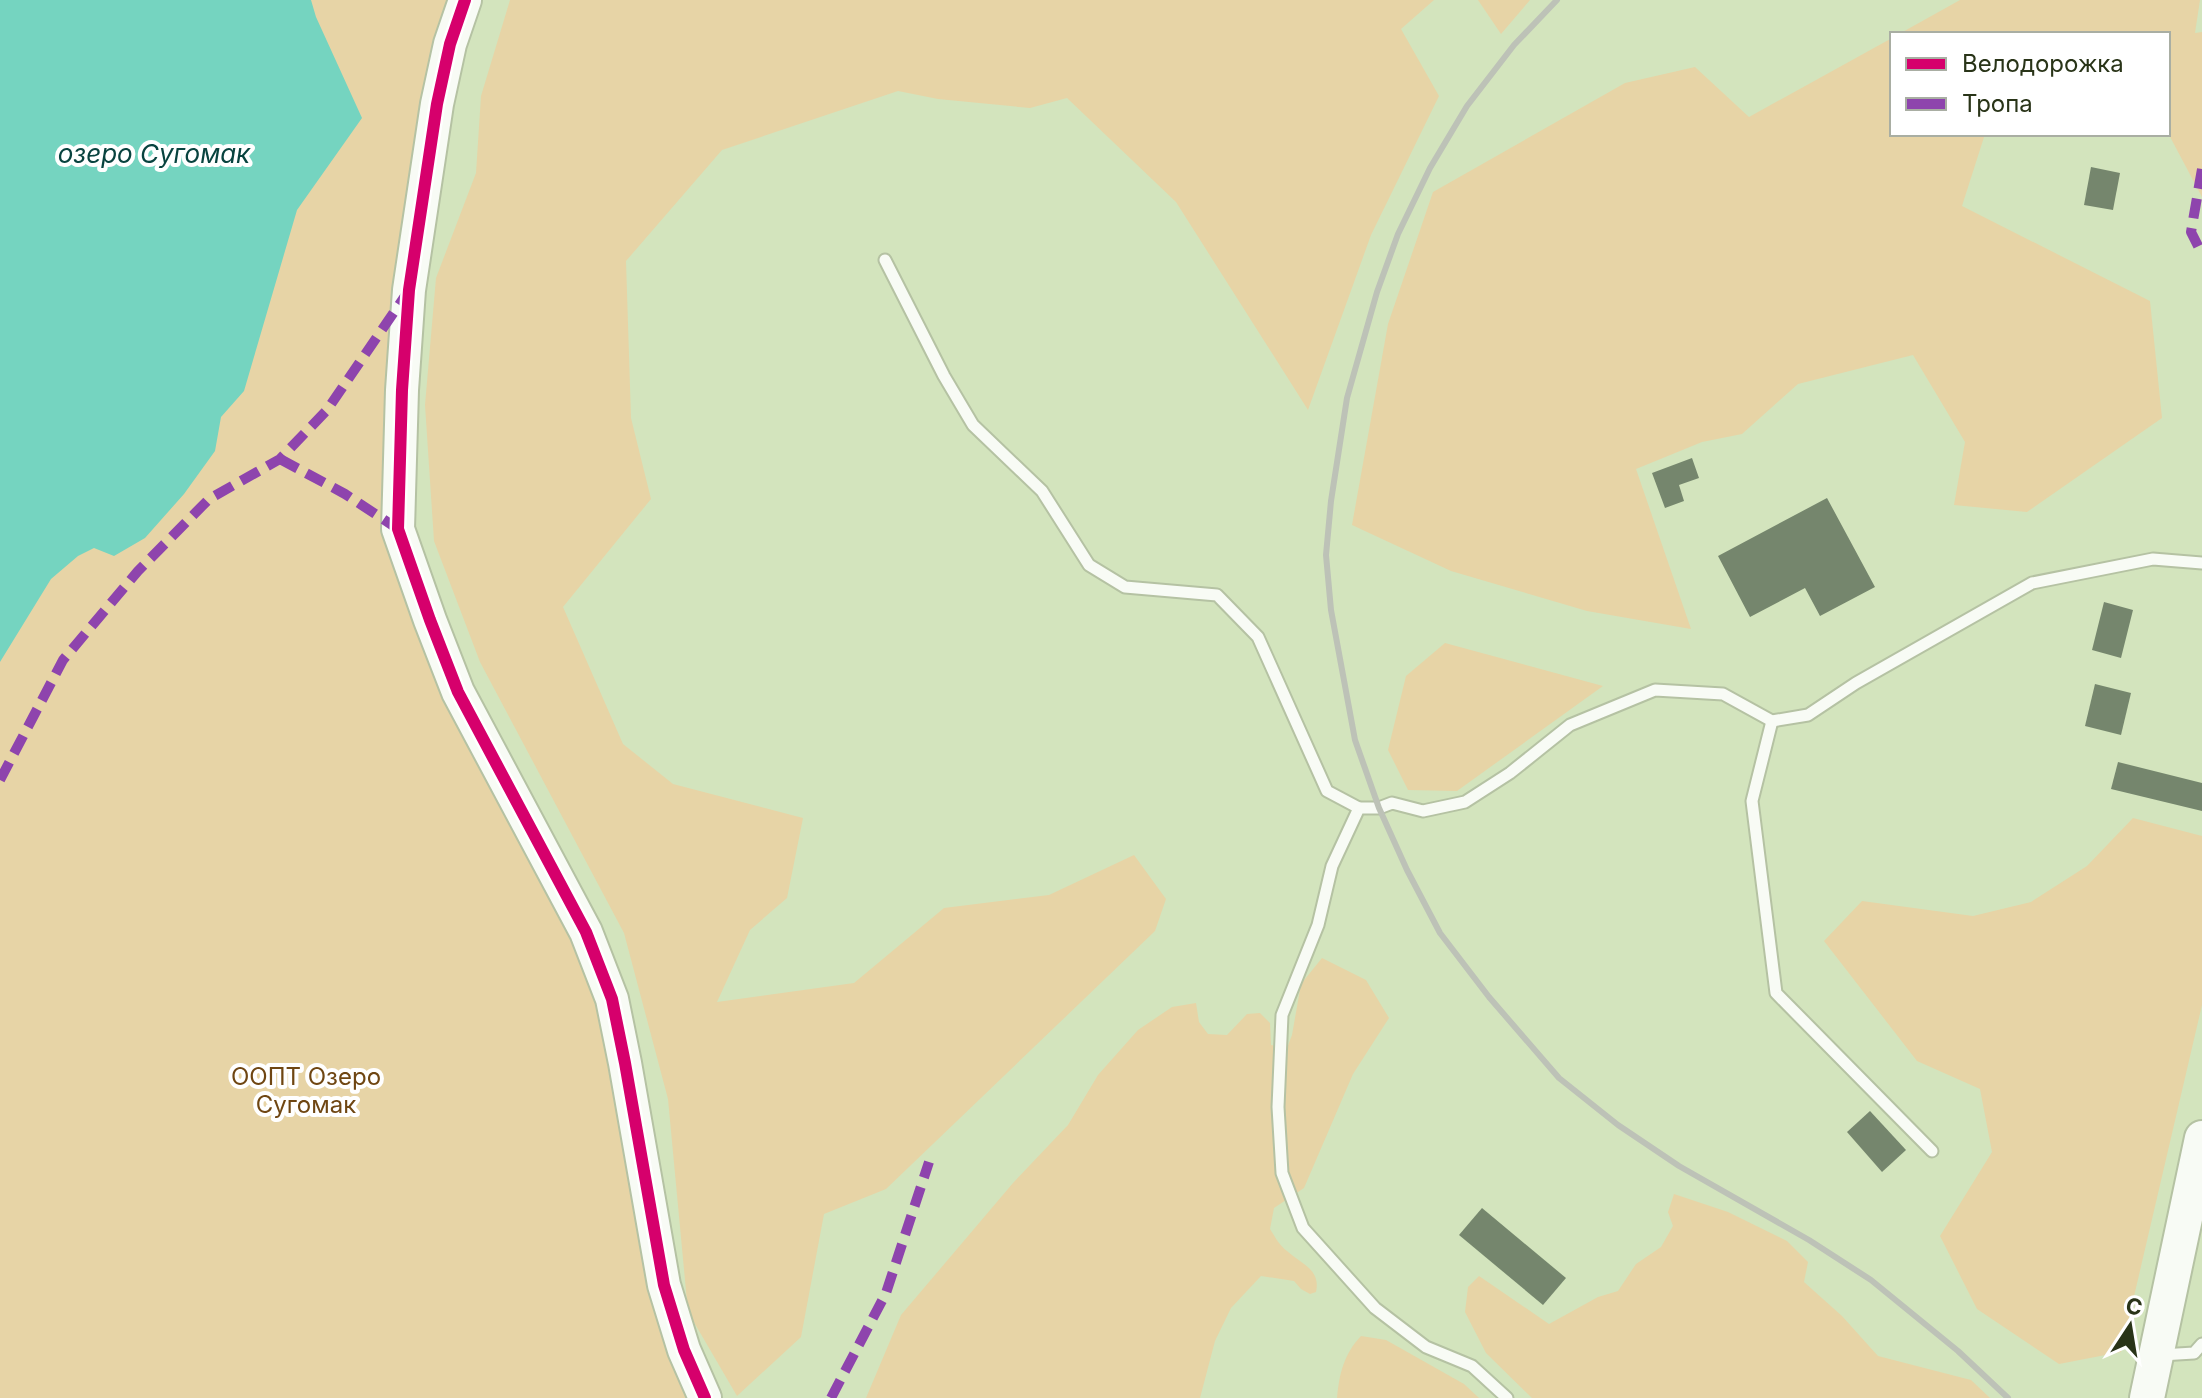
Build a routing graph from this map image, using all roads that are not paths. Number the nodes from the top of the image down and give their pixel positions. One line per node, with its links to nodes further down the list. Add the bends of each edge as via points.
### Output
1 (465, 0): 10 (street, via 437,104 409,290 398,529 458,692 586,932 612,999 664,1285)
2 (885, 260): 5 (lane, via 973,425 1042,491 1089,565 1125,587 1217,595 1258,637 1327,791)
3 (2202, 563): 4 (lane, via 2153,559 2032,583 1808,715)
4 (1772, 721): 5 (lane, via 1723,694 1655,690 1570,725 1465,802 1423,811 1392,803); 7 (lane, via 1752,801 1776,993)
5 (1359, 808): 11 (lane, via 1332,866 1318,925 1282,1015 1282,1173 1303,1228 1375,1308 1426,1347 1472,1366)
6 (2202, 1138): 9 (main road)
7 (1932, 1151)
8 (2202, 1344): 9 (lane, via 2194,1353)
9 (2156, 1356): 12 (main road)
10 (705, 1398)
11 (1507, 1398)
12 (2147, 1398)

